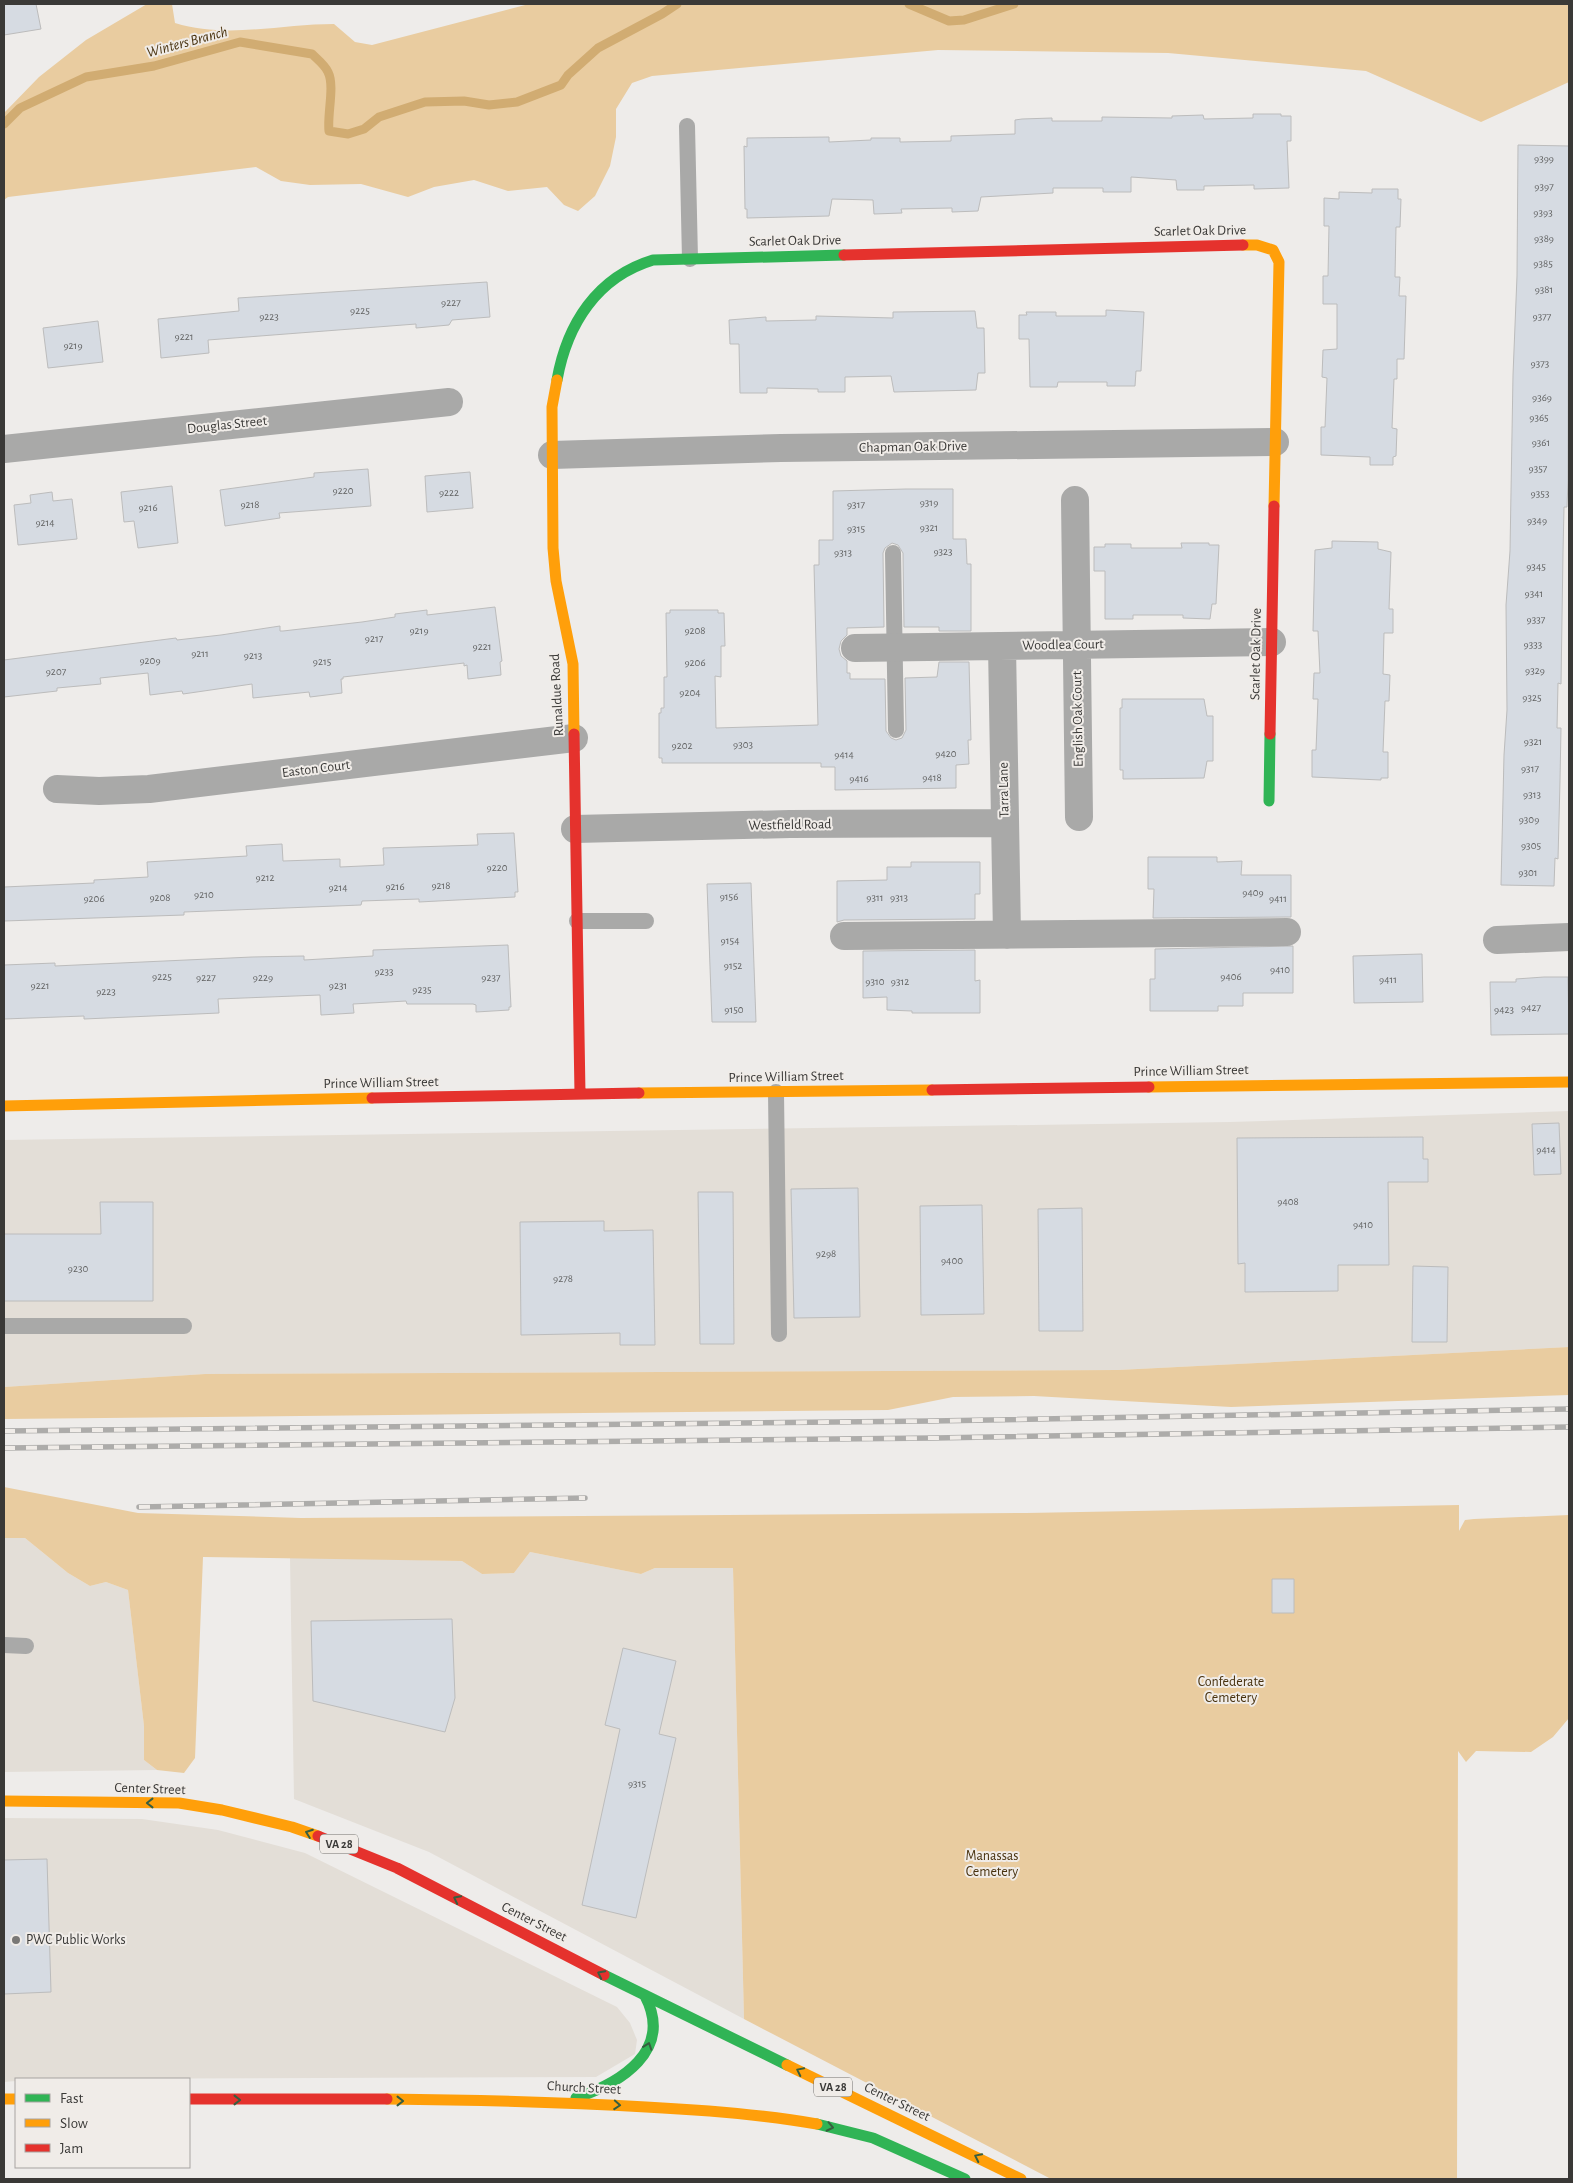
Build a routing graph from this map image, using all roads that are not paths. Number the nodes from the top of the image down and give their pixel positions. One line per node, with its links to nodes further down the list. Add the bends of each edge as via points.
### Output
1 (687, 126): 2 (lane)
2 (690, 259): 3 (main road, Scarlet Oak Drive, via 643,262 611,280); 5 (main road, Scarlet Oak Drive, via 1264,246 1273,250 1278,262)
3 (589, 304): 7 (main road, Runaldue Road, via 571,331 558,368 552,407)
4 (449, 402): 6 (street, Douglas Street)
5 (1275, 442): 7 (street, Chapman Oak Drive, via 781,448); 10 (main road, Scarlet Oak Drive)
6 (4, 449)
7 (552, 455): 16 (main road, Runaldue Road, via 553,548 556,581 573,664)
8 (1075, 500): 11 (street, English Oak Court)
9 (893, 553): 13 (lane)
10 (1272, 642): 11 (street, Woodlea Court); 18 (main road, Scarlet Oak Drive)
11 (1077, 645): 12 (street, Woodlea Court); 19 (street, English Oak Court)
12 (1002, 646): 13 (street, Woodlea Court); 20 (street, Tarra Lane)
13 (894, 647): 14 (street, Woodlea Court); 15 (lane)
14 (855, 648)
15 (896, 730)
16 (574, 738): 17 (street, Easton Court, via 142,790); 21 (main road, Runaldue Road)
17 (57, 789)
18 (1269, 800)
19 (1079, 817)
20 (1005, 823): 21 (street, Westfield Road); 25 (street, Tarra Lane)
21 (575, 828): 22 (main road, Runaldue Road)
22 (577, 920): 23 (lane); 31 (main road, Runaldue Road)
23 (646, 921)
24 (1287, 932): 25 (street)
25 (1007, 935): 26 (street)
26 (844, 936)
27 (1569, 937): 28 (street)
28 (1497, 940)
29 (1569, 1082): 30 (main road, Prince William Street)
30 (776, 1092): 31 (main road, Prince William Street); 35 (lane)
31 (580, 1094): 32 (main road, Prince William Street)
32 (4, 1106)
33 (4, 1326): 34 (lane)
34 (184, 1326)
35 (779, 1334)
36 (4, 1646): 37 (lane)
37 (26, 1646)
38 (4, 1801): 39 (main road, Center Street / VA 28, one-way to 38, via 397,1868 292,1827 179,1803)
39 (645, 1996): 41 (main road, one-way to 39, via 618,2081 644,2057 649,2046 653,2016); 43 (main road, Center Street / VA 28, one-way to 39)
40 (190, 2100): 41 (main road, Church Street, one-way to 41)
41 (568, 2101): 42 (main road, Church Street, one-way to 42, via 794,2119 842,2129 898,2148)
42 (965, 2179)
43 (1021, 2179)

